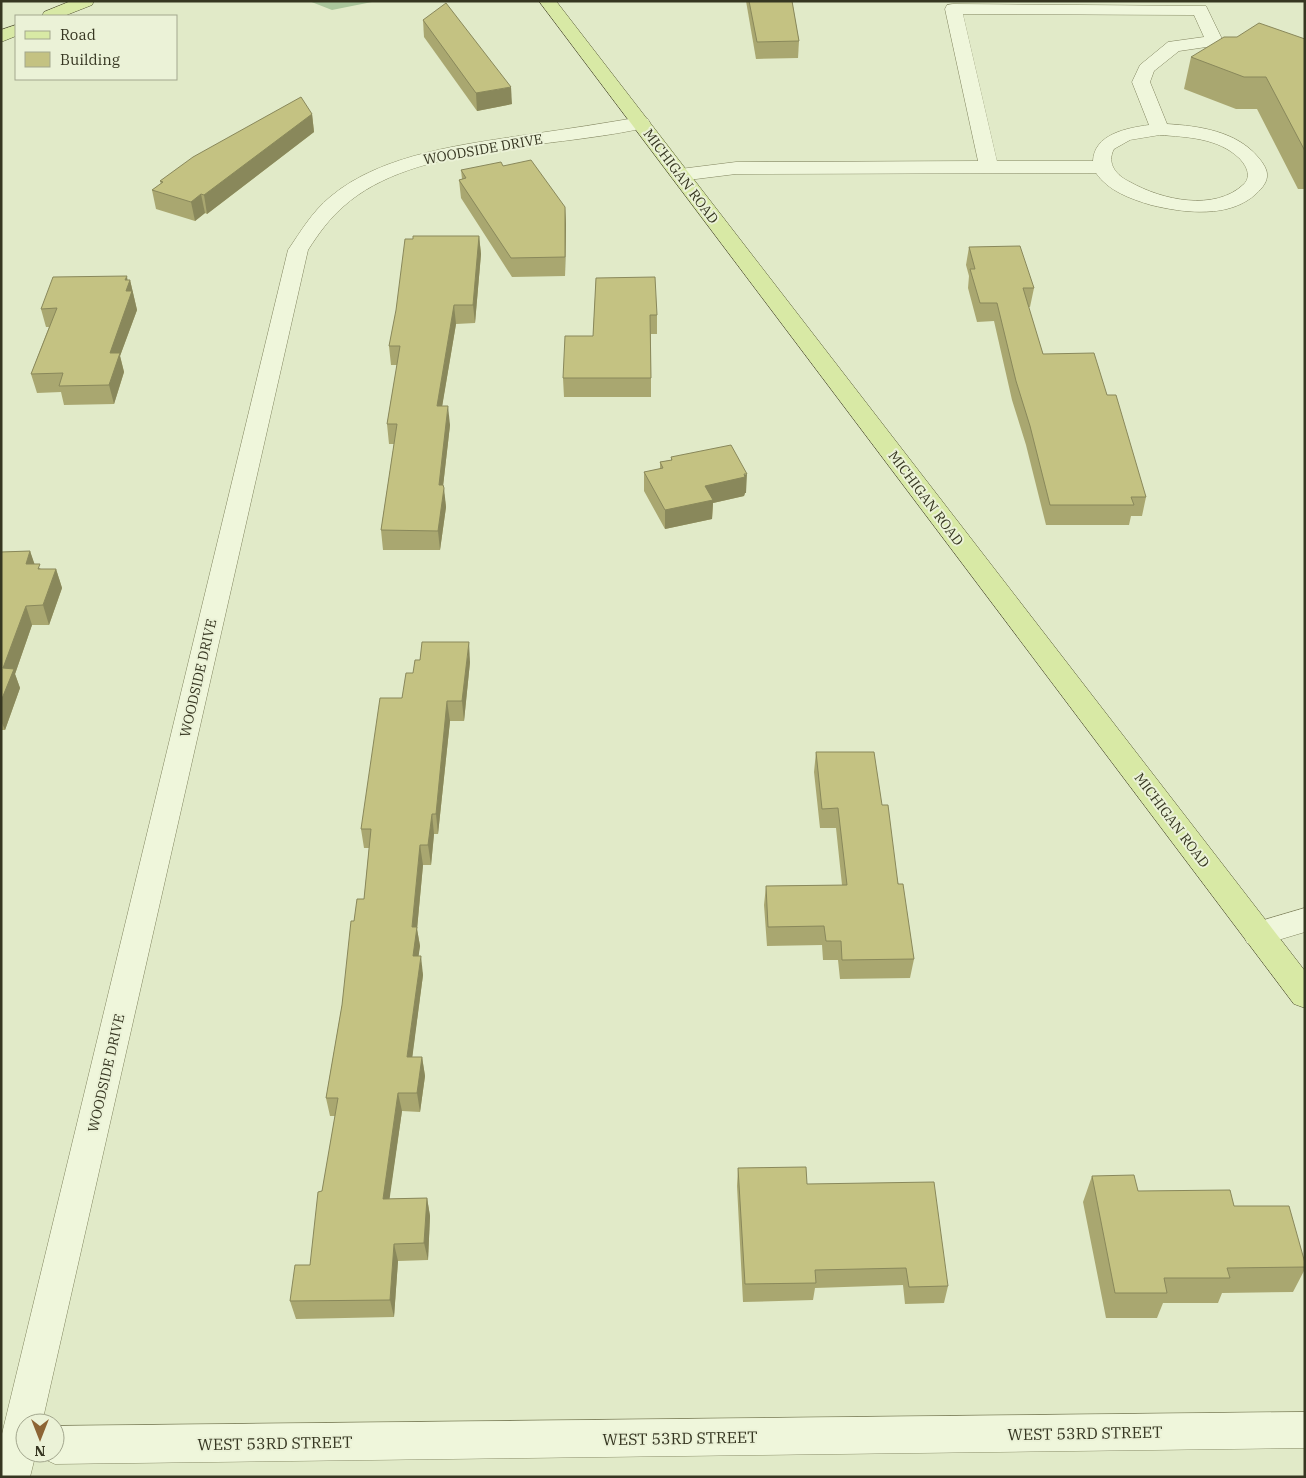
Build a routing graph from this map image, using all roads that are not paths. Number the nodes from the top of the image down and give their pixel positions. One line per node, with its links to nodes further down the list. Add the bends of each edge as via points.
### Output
1 (86, 1): 3 (main road)
2 (547, 1): 8 (main road, MICHIGAN ROAD)
3 (52, 15)
4 (15, 30): 5 (main road)
5 (1, 36)
6 (1214, 42): 7 (street); 9 (street, via 1174,46 1146,69 1141,82); 10 (street, via 1200,10 953,9)
7 (1232, 45)
8 (640, 123): 12 (main road, MICHIGAN ROAD); 16 (street, WOODSIDE DRIVE, via 445,153 408,164 365,182 337,201 310,228 298,250)
9 (1160, 129): 11 (street, via 1121,137 1108,145 1102,156); 11 (street, via 1194,132 1233,145 1248,156 1257,169 1257,182 1248,193 1230,201 1206,206 1180,206 1129,192 1112,180)
10 (989, 167): 11 (street); 12 (street, via 736,168)
11 (1102, 167)
12 (680, 175): 14 (main road, MICHIGAN ROAD)
13 (1305, 920): 14 (street)
14 (1258, 934): 15 (main road, MICHIGAN ROAD)
15 (1305, 995)
16 (28, 1413)
17 (1305, 1430): 18 (street, WEST 53RD STREET)
18 (65, 1445)

